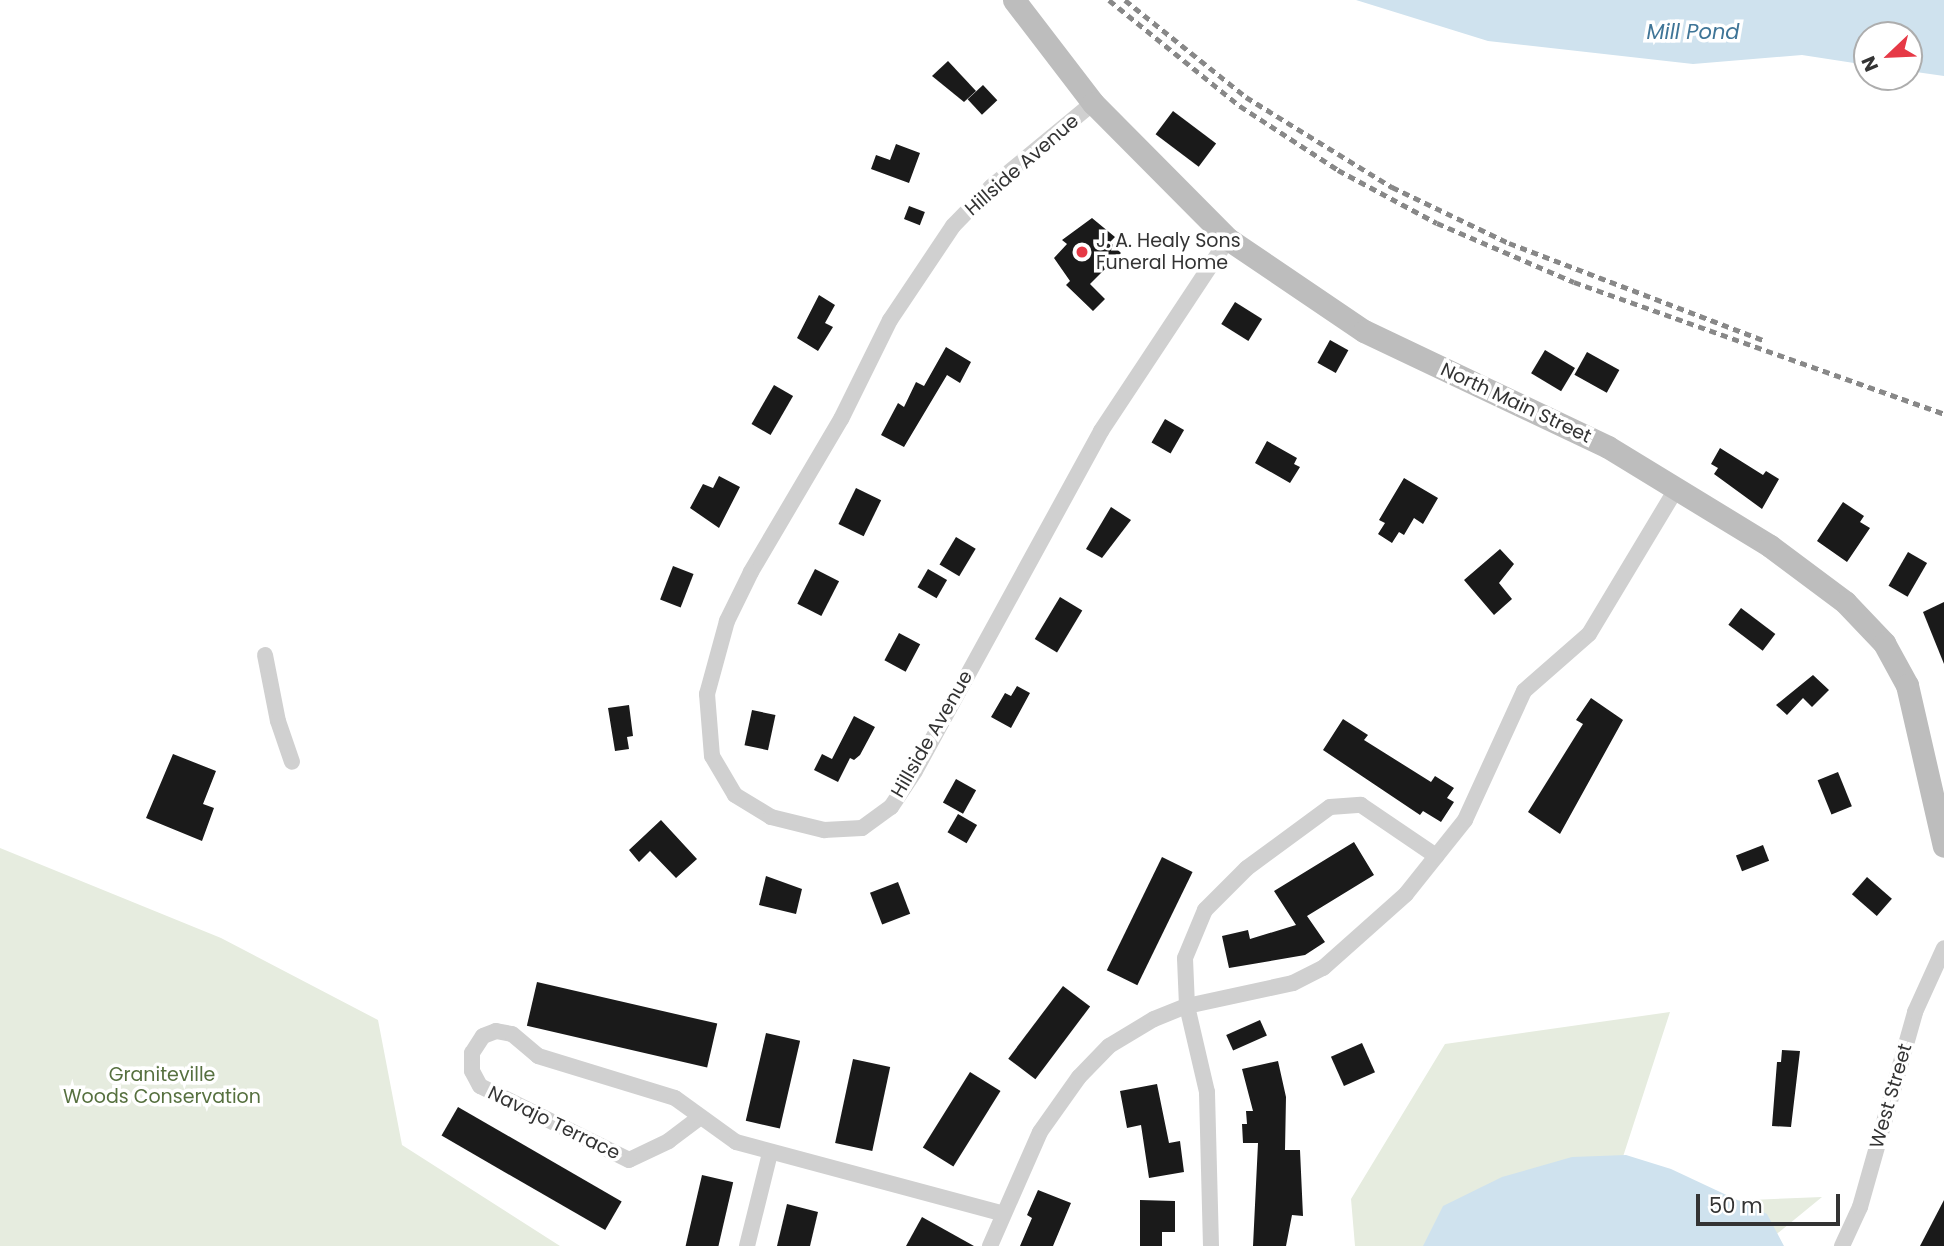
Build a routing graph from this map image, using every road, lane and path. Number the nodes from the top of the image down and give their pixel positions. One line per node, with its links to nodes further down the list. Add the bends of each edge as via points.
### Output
1 (1014, 0): 2 (main road, North Main Street)
2 (1093, 103): 3 (main road, North Main Street); 3 (street, Hillside Avenue, via 953,226 890,320 841,419 751,572 727,621 707,694 712,756 735,795 771,817 824,830 862,828 891,807 1101,431)
3 (1228, 239): 4 (main road, North Main Street, via 1364,331 1589,436)
4 (1676, 489): 7 (main road, North Main Street, via 1770,546 1845,602 1884,643 1907,685); 8 (street, via 1589,634 1524,691 1465,820)
5 (265, 655): 6 (street, via 278,721)
6 (292, 762)
7 (1944, 846)
8 (1436, 856): 10 (street, via 1406,894 1323,968 1293,984); 10 (street, via 1362,805 1330,807 1247,868 1205,910 1185,958)
9 (1944, 948): 17 (street, West Street, via 1915,1012 1860,1207)
10 (1187, 1006): 13 (street, via 1109,1046 1079,1077 1040,1132); 16 (street, via 1207,1092)
11 (698, 1118): 11 (street, Navajo Terrace, via 675,1098 538,1056 512,1034 496,1031 483,1036 472,1054 472,1072 480,1086 629,1160 668,1141); 12 (street, Navajo Terrace, via 736,1142)
12 (771, 1153): 13 (street, Navajo Terrace); 14 (street)
13 (1001, 1213): 15 (street)
14 (747, 1246)
15 (990, 1246)
16 (1212, 1246)
17 (1842, 1246)

